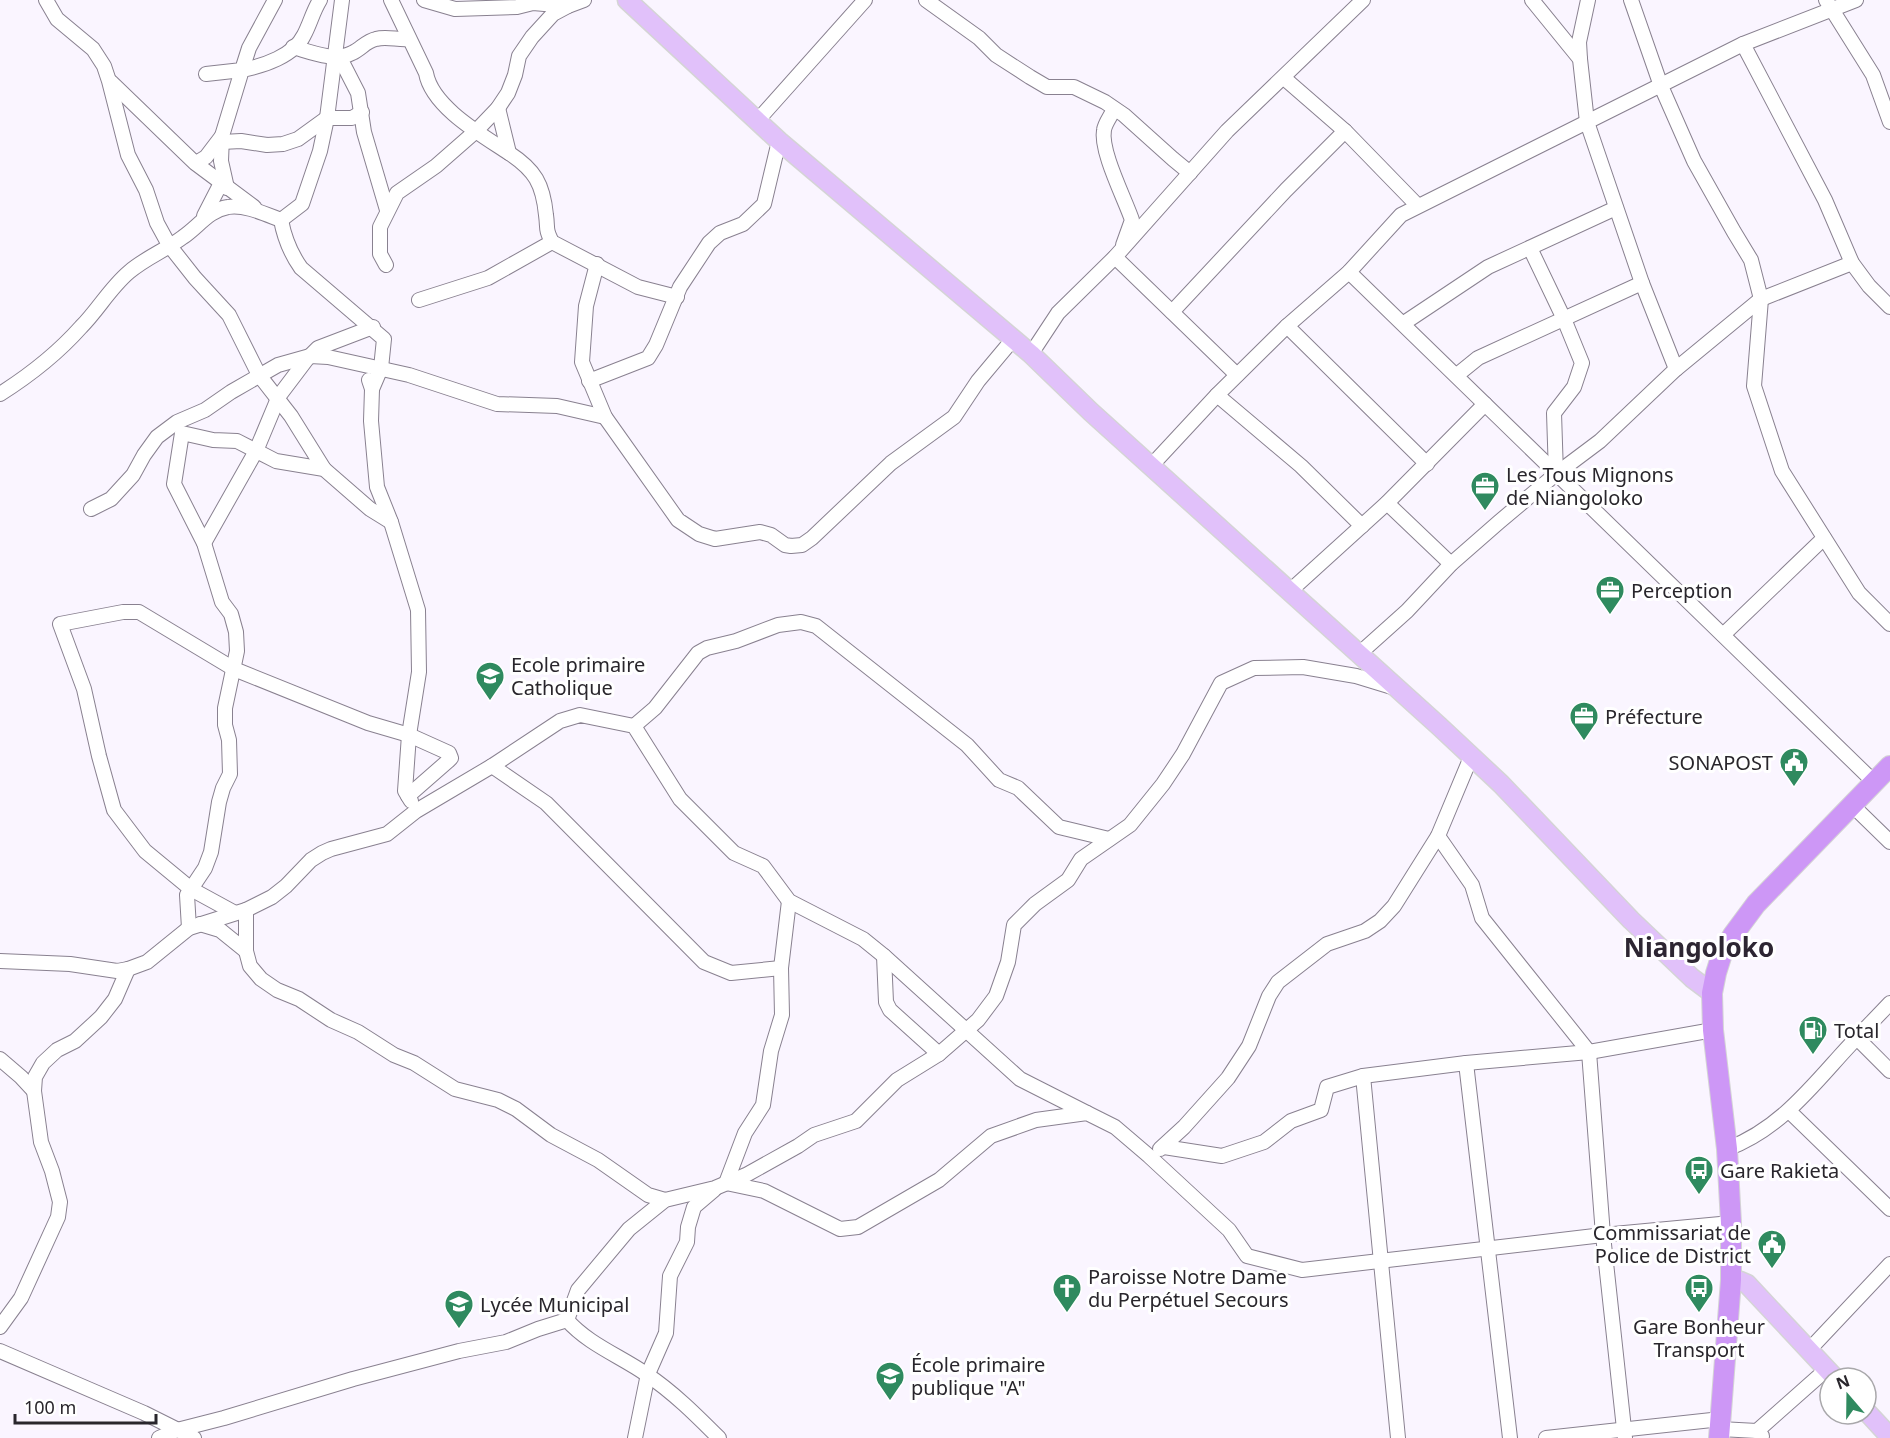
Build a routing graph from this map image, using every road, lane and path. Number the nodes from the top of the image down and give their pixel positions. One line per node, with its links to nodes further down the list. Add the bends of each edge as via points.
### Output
1 (46, 0): 26 (street, via 57,19 93,49)
2 (275, 0): 23 (street, via 249,48)
3 (320, 0): 20 (street, via 302,39)
4 (342, 0): 21 (street)
5 (391, 0): 18 (street)
6 (424, 0): 17 (street, via 455,9 533,3)
7 (584, 0): 17 (street)
8 (865, 0): 32 (street)
9 (926, 0): 29 (street, via 996,55 1047,87 1074,87)
10 (1363, 0): 25 (street)
11 (1532, 0): 22 (street)
12 (1588, 0): 22 (street, via 1579,42)
13 (1631, 0): 27 (street)
14 (1856, 0): 16 (street)
15 (636, 4): 32 (main road)
16 (1828, 5): 19 (street); 34 (street, via 1873,75)
17 (567, 6): 28 (street, via 553,14 521,53 508,93)
18 (408, 39): 21 (street, via 378,38 349,55); 35 (street, via 427,80 448,110)
19 (1743, 44): 27 (street); 53 (street, via 1825,200)
20 (293, 47): 21 (street); 23 (street, via 268,63)
21 (337, 56): 30 (street, via 358,93); 31 (street)
22 (1580, 59): 33 (street)
23 (242, 70): 24 (street); 37 (street)
24 (206, 74)
25 (1284, 78): 36 (street); 41 (street, via 1227,131)
26 (110, 81): 40 (street); 50 (street, via 128,155)
27 (1661, 86): 33 (street); 59 (street, via 1694,161 1751,260)
28 (498, 108): 35 (street); 39 (street)
29 (1114, 109): 41 (street); 52 (street, via 1103,140 1132,220)
30 (362, 112): 31 (street, via 352,118); 45 (street, via 364,132)
31 (327, 118): 37 (street, via 298,140 283,144 267,146); 47 (street, via 302,204)
32 (757, 121): 38 (main road)
33 (1587, 122): 43 (street); 44 (street)
34 (1890, 122)
35 (476, 131): 39 (street); 45 (street, via 397,193)
36 (1346, 131): 43 (street); 62 (street)
37 (222, 139): 40 (street); 42 (street)
38 (779, 141): 58 (street, via 764,204 742,224 720,233 709,243); 67 (main road)
39 (509, 153): 49 (street, via 526,164 540,183 546,230)
40 (196, 163): 42 (street)
41 (1191, 172): 52 (street)
42 (224, 185): 46 (street); 48 (street)
43 (1417, 205): 56 (street, via 1401,215)
44 (1616, 208): 51 (street); 57 (street)
45 (387, 210): 55 (street, via 380,226 380,254)
46 (260, 213): 47 (street); 48 (street, via 229,206)
47 (281, 220): 66 (street, via 301,268)
48 (200, 223): 50 (street)
49 (552, 242): 54 (street); 60 (street, via 488,278)
50 (169, 245): 73 (street, via 229,315); 78 (street, via 130,271 60,349)
51 (1530, 248): 63 (street); 64 (street, via 1488,267)
52 (1117, 255): 62 (street); 68 (street, via 1058,313)
53 (1852, 263): 59 (street); 61 (street)
54 (597, 264): 58 (street, via 638,287); 76 (street, via 586,306 582,362)
55 (386, 265)
56 (1349, 272): 64 (street); 65 (street)
57 (1642, 283): 63 (street); 72 (street)
58 (676, 297): 76 (street, via 648,358)
59 (1761, 299): 72 (street); 94 (street, via 1754,386 1782,471)
60 (419, 300)
61 (1890, 307)
62 (1172, 312): 74 (street)
63 (1564, 320): 75 (street, via 1478,358); 89 (street, via 1582,363 1575,387 1554,413)
64 (1404, 323): 75 (street)
65 (1287, 326): 74 (street); 86 (street)
66 (372, 327): 69 (street, via 318,348); 71 (street, via 384,339)
67 (1014, 338): 68 (main road); 82 (street, via 954,417 891,464 802,545 785,545 760,532 715,539 699,534 678,520)
68 (1031, 354): 87 (main road)
69 (310, 356): 70 (street); 73 (street); 80 (street)
70 (365, 364): 71 (street); 77 (street)
71 (381, 368): 77 (street); 82 (street, via 497,404 557,406)
72 (1676, 369): 89 (street, via 1600,441)
73 (259, 375): 80 (street); 83 (street)
74 (1237, 375): 79 (street)
75 (1457, 375): 81 (street)
76 (590, 381): 82 (street)
77 (372, 389): 92 (street, via 370,421 377,487)
78 (0, 394)
79 (1217, 395): 87 (street); 93 (street, via 1301,466)
80 (277, 400): 85 (street); 88 (street)
81 (1485, 404): 86 (street); 89 (street)
82 (605, 417)
83 (165, 431): 84 (street); 91 (street, via 111,499)
84 (182, 433): 85 (street, via 237,441); 95 (street, via 174,484)
85 (256, 451): 88 (street, via 276,461); 95 (street)
86 (1426, 464): 90 (street)
87 (1151, 466): 97 (main road)
88 (324, 469): 92 (street)
89 (1556, 474): 96 (street); 99 (street)
90 (1387, 503): 93 (street); 96 (street)
91 (91, 509)
92 (390, 522): 104 (street, via 418,610 418,672)
93 (1362, 526): 97 (street)
94 (1824, 538): 98 (street, via 1859,593); 99 (street)
95 (204, 543): 101 (street, via 222,602 231,614 236,632)
96 (1451, 564): 100 (street)
97 (1290, 591): 100 (main road)
98 (1890, 624)
99 (1723, 635): 108 (street)
100 (1359, 654): 102 (main road)
101 (234, 669): 104 (street, via 368,723); 115 (street, via 225,717 230,774 219,802 211,852); 115 (street, via 139,612 60,624 84,689 114,810 145,851)
102 (1396, 688): 105 (main road); 113 (street, via 1303,667 1254,668 1221,683 1163,784 1130,825)
103 (634, 726): 106 (street, via 580,715 560,721); 113 (street, via 655,708 698,653 778,625 801,622 816,626 859,658 967,745 999,780 1018,788 1059,827); 116 (street, via 680,799 734,854 763,866)
104 (409, 735): 109 (street, via 405,791); 109 (street, via 447,751 451,758)
105 (1471, 756): 112 (street); 124 (main road, via 1632,920)
106 (492, 766): 111 (street); 122 (street, via 546,803 704,962 731,973)
107 (1890, 766): 108 (highway)
108 (1874, 782): 110 (highway)
109 (408, 796): 111 (street)
110 (1852, 805): 114 (street); 124 (highway, via 1769,888 1733,935 1722,954)
111 (416, 811): 117 (street, via 387,834 322,853 272,897)
112 (1438, 836): 129 (street, via 1472,885 1482,918); 138 (street, via 1394,906 1380,921 1365,931 1327,944 1278,982 1249,1047 1228,1078)
113 (1109, 839): 126 (street, via 1081,859 1068,880 1014,925 1008,962 996,996)
114 (1890, 842)
115 (191, 889): 117 (street); 118 (street, via 187,895)
116 (789, 901): 120 (street, via 863,939); 122 (street)
117 (241, 912): 118 (street); 119 (street)
118 (195, 926): 119 (street, via 220,930); 123 (street, via 180,933 147,962)
119 (246, 951): 142 (street, via 250,966 277,990 455,1089 516,1109 648,1195)
120 (884, 956): 126 (street); 130 (street, via 886,1002 890,1010)
121 (0, 961): 123 (street)
122 (782, 968): 141 (street, via 782,1015 771,1051 763,1105 745,1133)
123 (128, 969): 135 (street, via 115,999 101,1017 43,1063 35,1077)
124 (1712, 993): 127 (highway)
125 (1890, 1003): 128 (street)
126 (966, 1029): 130 (street); 137 (street, via 1020,1079)
127 (1713, 1030): 129 (street); 139 (highway)
128 (1856, 1037): 133 (street); 136 (street)
129 (1589, 1052): 132 (street); 145 (street)
130 (939, 1054): 141 (street, via 897,1080 856,1121 814,1136)
131 (0, 1059): 135 (street)
132 (1466, 1063): 134 (street); 146 (street)
133 (1890, 1071)
134 (1363, 1076): 138 (street, via 1327,1087 1321,1110 1291,1121 1264,1142 1222,1156); 147 (street)
135 (34, 1091): 151 (street, via 41,1142 60,1202 58,1217 21,1298)
136 (1789, 1110): 139 (street, via 1768,1128); 143 (street)
137 (1087, 1113): 140 (street, via 1115,1127); 141 (street, via 1036,1120 991,1136 939,1180 858,1227 840,1229 764,1191)
138 (1164, 1147): 140 (street)
139 (1727, 1149): 144 (highway)
140 (1149, 1156): 147 (street, via 1229,1230 1247,1256 1302,1270)
141 (721, 1186): 142 (street); 155 (street, via 694,1207 691,1214 687,1242 670,1276 666,1333)
142 (665, 1200): 150 (street, via 629,1229 578,1290)
143 (1890, 1209)
144 (1731, 1223): 145 (street); 149 (highway)
145 (1603, 1235): 146 (street); 160 (street)
146 (1488, 1248): 147 (street); 168 (street)
147 (1381, 1260): 167 (street)
148 (1890, 1264): 152 (street)
149 (1731, 1280): 152 (main road, via 1747,1284); 158 (highway)
150 (567, 1320): 155 (street, via 578,1332); 159 (street, via 506,1342 459,1351)
151 (0, 1327)
152 (1809, 1350): 154 (main road)
153 (0, 1351): 159 (street)
154 (1824, 1366)
155 (648, 1374): 165 (street); 166 (street)
156 (1818, 1385): 161 (street)
157 (1878, 1424): 162 (main road)
158 (1720, 1429): 160 (street); 161 (street)
159 (177, 1430): 163 (street); 164 (street)
160 (1624, 1434): 169 (street)
161 (1760, 1435)
162 (1890, 1437)
163 (159, 1438)
164 (194, 1438)
165 (635, 1438)
166 (719, 1438)
167 (1398, 1438)
168 (1510, 1438)
169 (1546, 1438)

